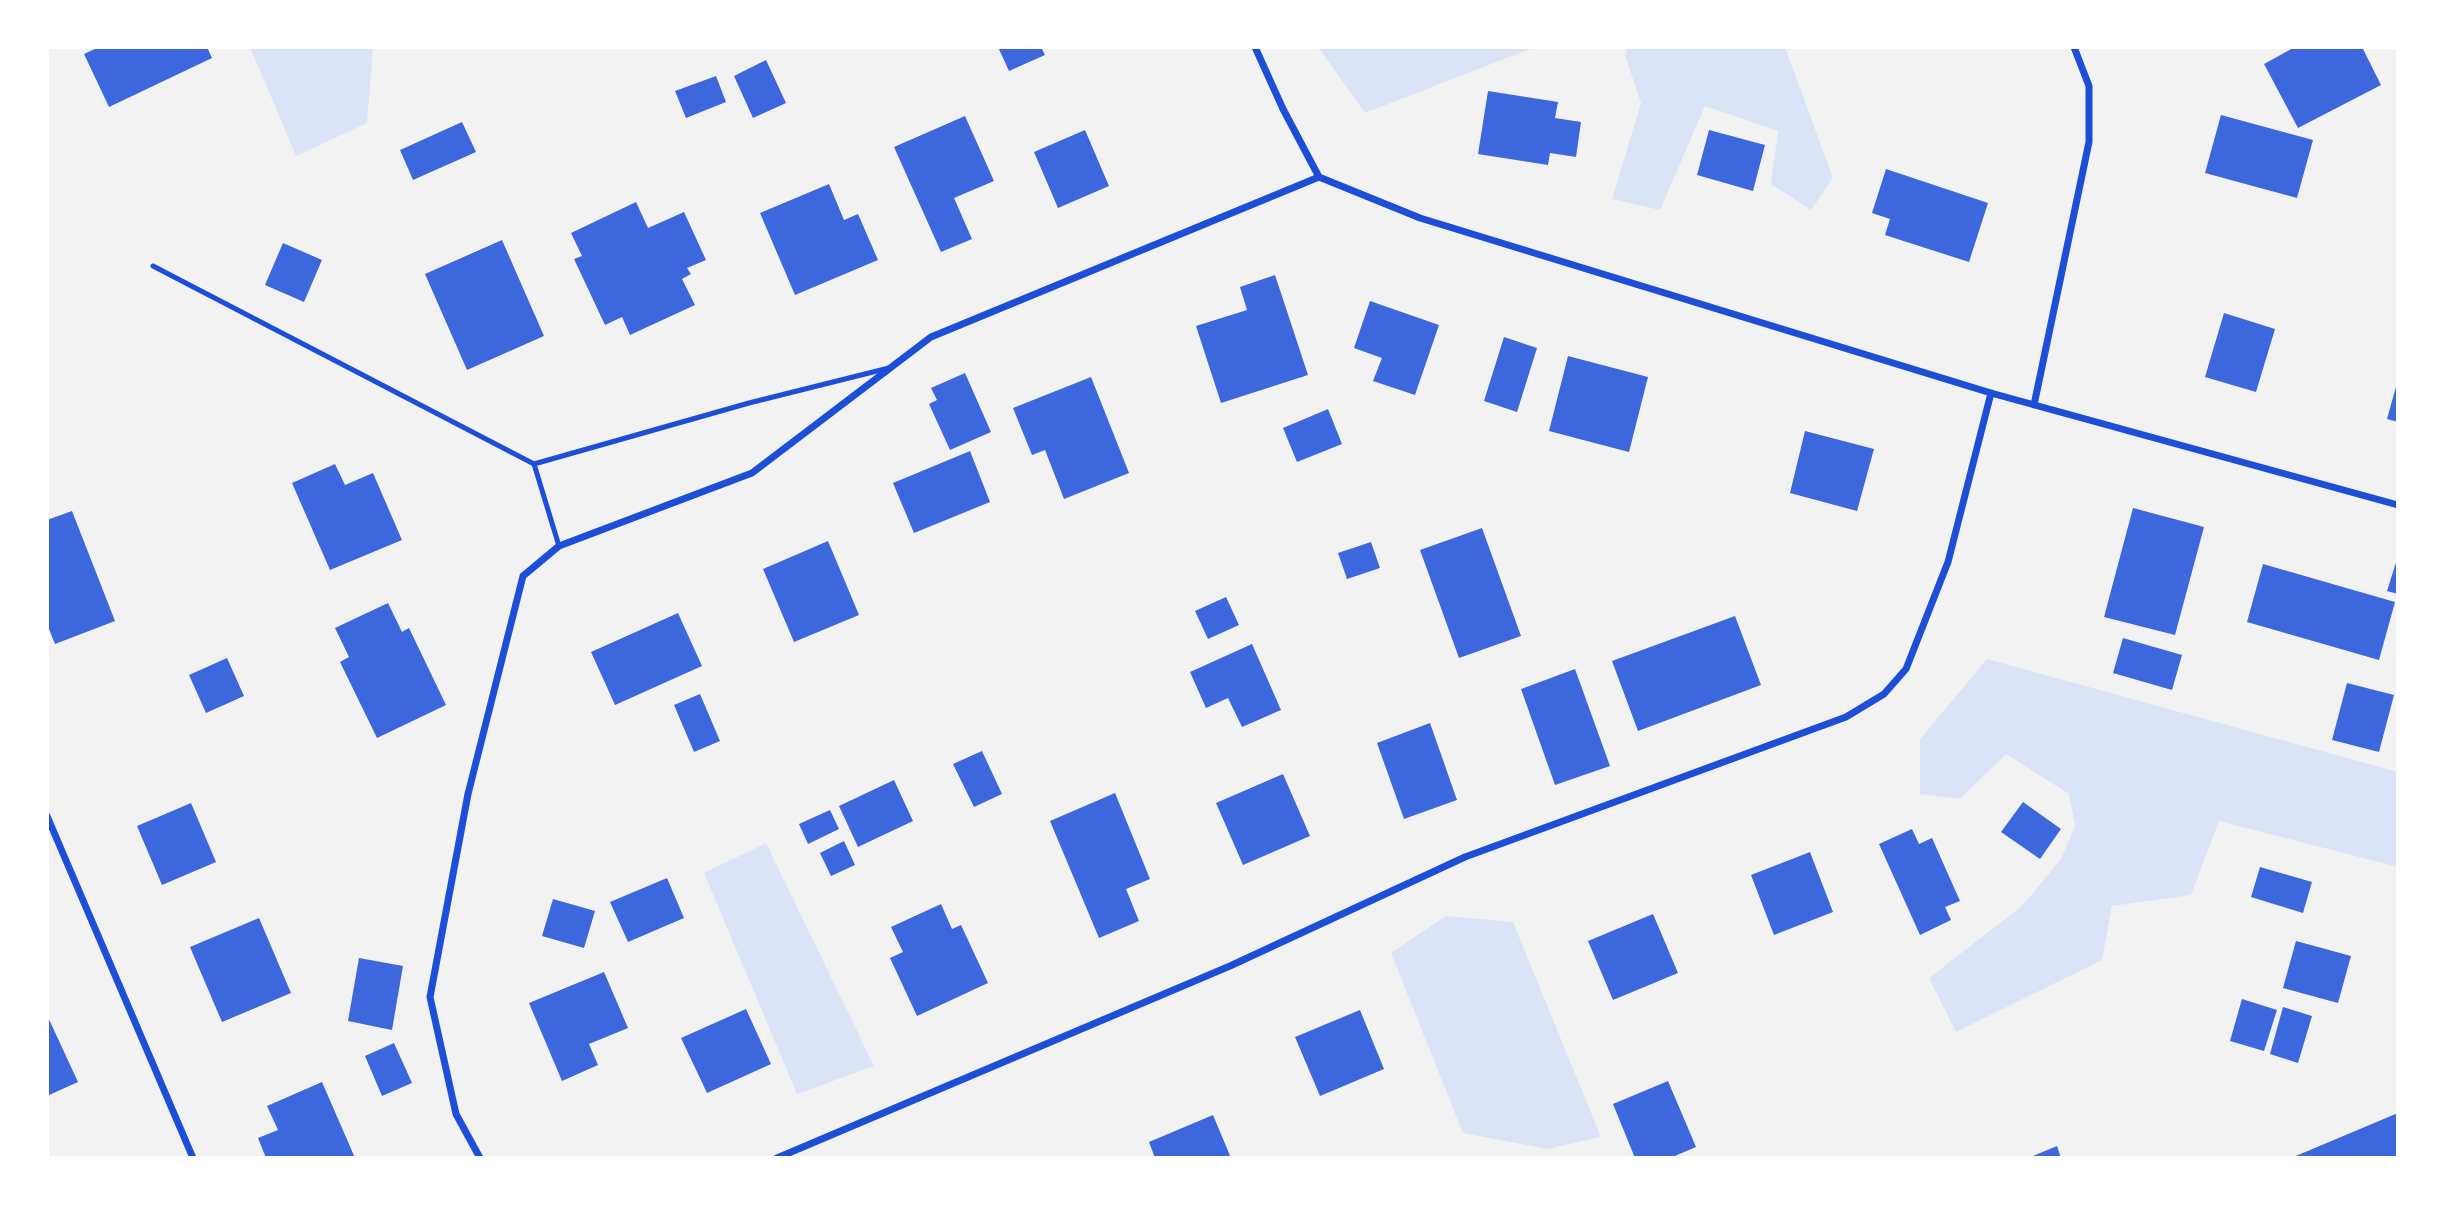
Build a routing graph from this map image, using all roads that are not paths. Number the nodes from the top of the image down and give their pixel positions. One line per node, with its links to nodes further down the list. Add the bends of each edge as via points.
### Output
1 (1255, 47): 3 (street)
2 (2074, 47): 7 (street, via 2089,86 2089,142)
3 (1319, 177): 5 (street, via 931,337); 6 (street, via 1420,218)
4 (153, 266): 8 (lane)
5 (890, 368): 8 (lane); 10 (street, via 751,473)
6 (1991, 393): 7 (street); 14 (street, via 1948,562 1906,669 1884,694 1846,717 1465,857 1230,966)
7 (2034, 405): 9 (street)
8 (534, 464): 10 (lane)
9 (2398, 505)
10 (559, 545): 13 (street, via 523,576 468,794 430,997 456,1114)
11 (47, 816): 12 (street)
12 (193, 1158)
13 (480, 1158)
14 (777, 1158)

